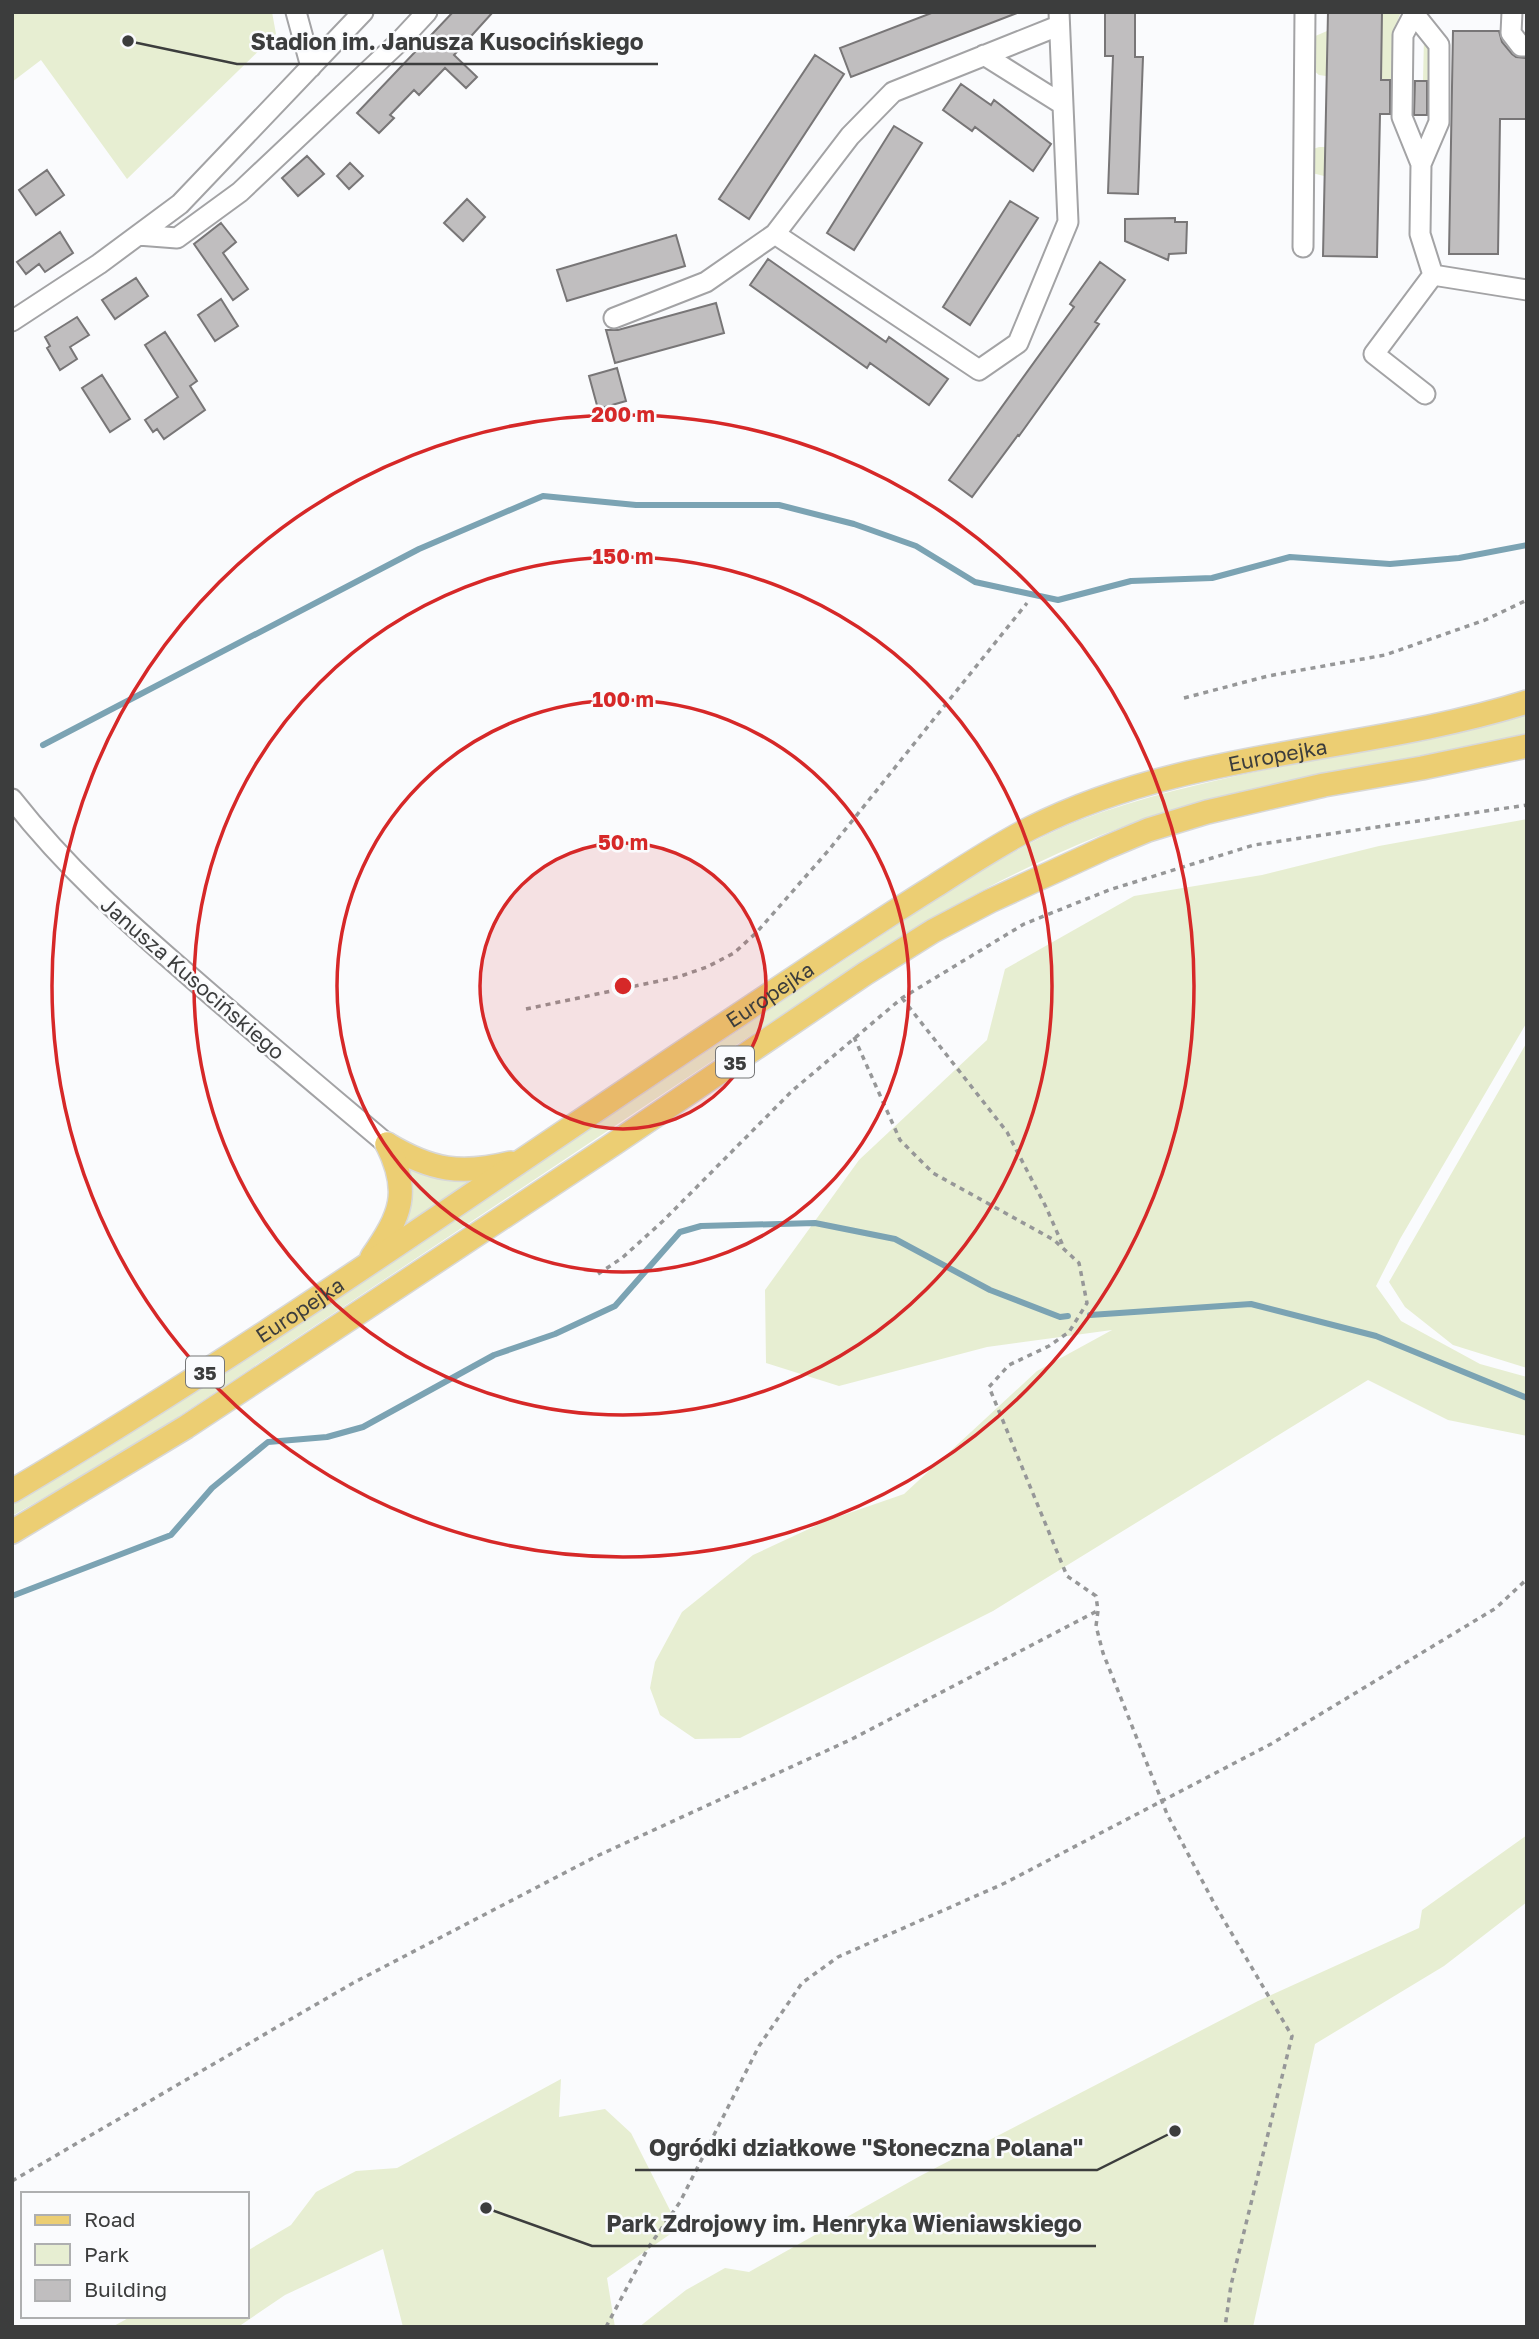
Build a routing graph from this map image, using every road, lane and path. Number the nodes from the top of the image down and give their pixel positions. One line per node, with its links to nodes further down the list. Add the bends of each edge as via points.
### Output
1 (296, 12): 10 (street)
2 (363, 12): 10 (street)
3 (427, 12): 14 (street, via 240,192 177,238)
4 (1305, 12): 15 (street)
5 (1511, 12): 8 (street, via 1511,33 1521,46)
6 (1415, 14): 12 (street, via 1403,35 1402,117); 12 (street, via 1439,45 1439,122)
7 (1058, 19): 9 (street); 11 (street)
8 (1527, 46)
9 (984, 55): 11 (street); 13 (street, via 893,92 850,136)
10 (311, 67): 14 (street, via 180,204)
11 (1062, 104): 13 (street, via 1068,222 1018,343 979,370)
12 (1421, 164): 16 (street, via 1420,234)
13 (775, 234): 18 (street, via 706,282)
14 (138, 235): 19 (street)
15 (1303, 247)
16 (1433, 275): 17 (street); 20 (street, via 1374,354)
17 (1527, 290)
18 (614, 318)
19 (12, 321)
20 (1425, 394)
21 (1527, 600): 23 (path, via 1485,621 1385,655 1268,676)
22 (1027, 603): 29 (path, via 786,900 734,953 678,976)
23 (1184, 698)
24 (1527, 702): 32 (main road, Europejka / 35, via 1464,719 1181,775 1114,794 1032,827 876,923)
25 (1527, 746): 37 (main road, Europejka / 35, via 1207,812 1148,830 990,901 866,973 187,1427)
26 (12, 799): 31 (street, Janusza Kusocińskiego, via 92,890)
27 (1527, 805): 28 (path, via 1254,845 1109,890 1024,924)
28 (902, 998): 30 (path); 33 (path, via 1007,1132)
29 (526, 1009)
30 (854, 1038): 33 (path, via 900,1140 933,1173); 35 (path, via 792,1091 663,1221)
31 (387, 1144): 32 (main road, via 442,1169 485,1169); 34 (main road, via 397,1164 401,1195 392,1226)
32 (525, 1159): 34 (main road, Europejka / 35)
33 (1065, 1250): 39 (path, via 1079,1263 1087,1303 1069,1332 1009,1365 989,1387 1067,1576 1096,1596)
34 (365, 1266): 36 (main road, Europejka / 35, via 99,1441)
35 (598, 1273)
36 (12, 1491)
37 (12, 1532)
38 (1527, 1579): 40 (path, via 1496,1608 1271,1744)
39 (1098, 1611): 40 (path, via 1096,1626 1103,1653); 41 (path, via 852,1739 597,1856 353,1983)
40 (1162, 1801): 42 (path, via 1005,1884 838,1957 802,1983 759,2046 680,2202 648,2248); 43 (path, via 1215,1905 1292,2036 1231,2284)
41 (12, 2181)
42 (606, 2327)
43 (1225, 2327)

